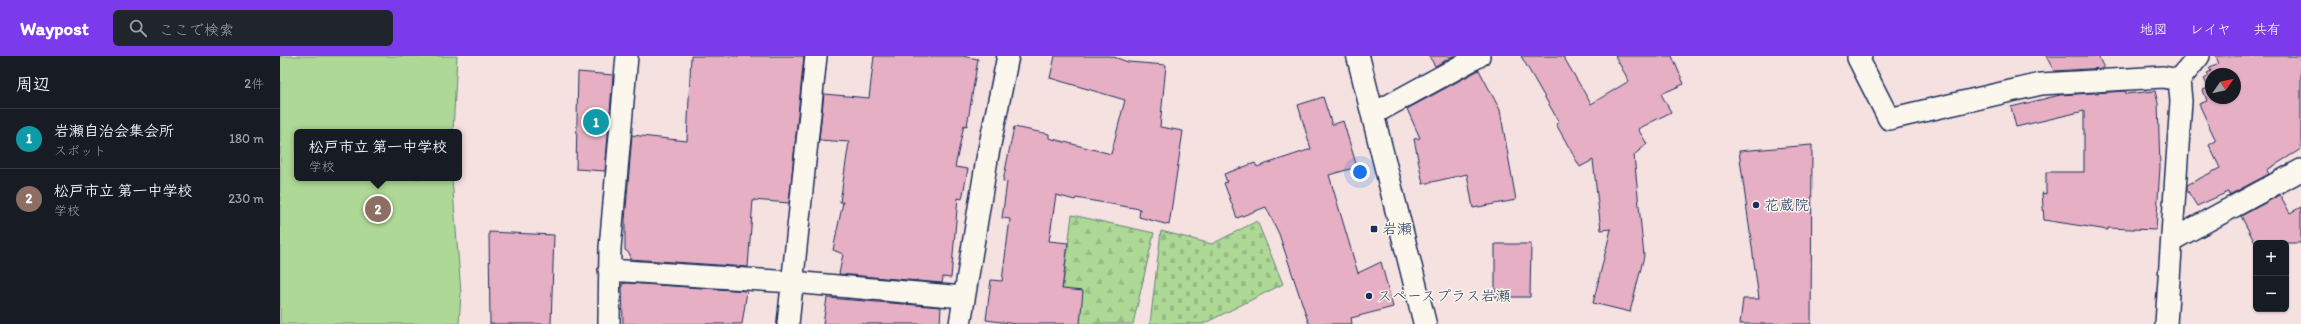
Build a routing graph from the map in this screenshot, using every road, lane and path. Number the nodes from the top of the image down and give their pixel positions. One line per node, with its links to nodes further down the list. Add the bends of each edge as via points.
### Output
1 (627, 56): 12 (street)
2 (816, 56): 13 (street)
3 (1008, 56): 14 (street)
4 (1358, 56): 9 (street)
5 (1479, 56): 9 (street)
6 (1861, 56): 8 (street, via 1858,58 1888,119 2041,84 2163,78)
7 (2199, 56): 8 (street)
8 (2179, 80): 11 (street, via 2181,101)
9 (1373, 114): 18 (street)
10 (2301, 170): 11 (street)
11 (2172, 240): 19 (street)
12 (609, 270): 13 (street); 15 (street)
13 (792, 282): 14 (street); 16 (street)
14 (963, 298): 17 (street)
15 (609, 324)
16 (788, 324)
17 (960, 324)
18 (1425, 324)
19 (2166, 324)

